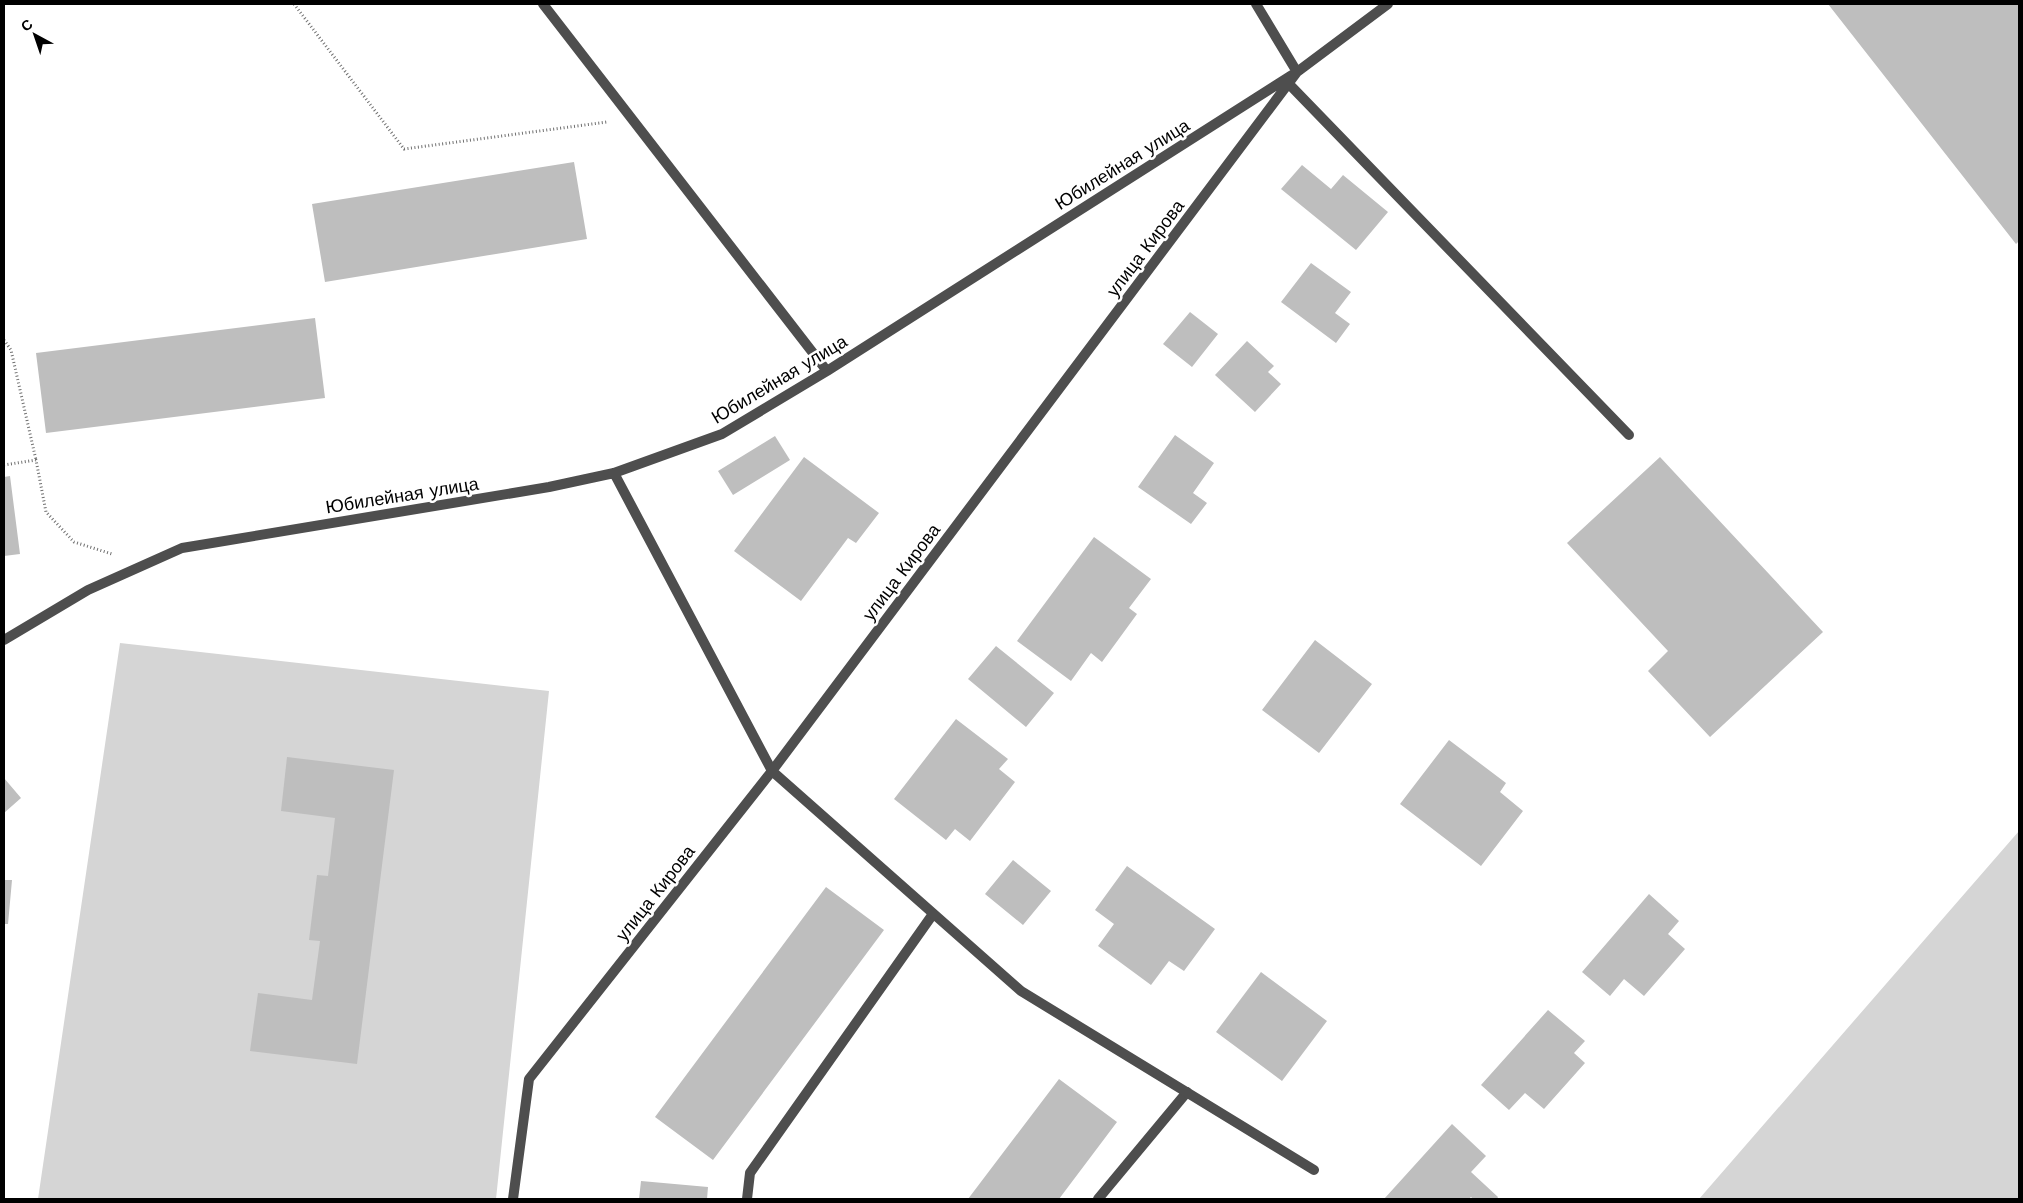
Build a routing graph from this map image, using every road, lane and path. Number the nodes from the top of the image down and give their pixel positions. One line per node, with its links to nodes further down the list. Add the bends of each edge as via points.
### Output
1 (294, 4): 7 (path, via 404,149)
2 (543, 4): 7 (street)
3 (1256, 4): 5 (street)
4 (1388, 4): 5 (street, улица Кирова)
5 (1297, 72): 6 (street, улица Кирова); 9 (street, Юбилейная улица)
6 (1288, 83): 10 (street); 16 (street, улица Кирова)
7 (632, 119): 9 (street)
8 (4, 340): 11 (path, via 11,350)
9 (827, 371): 13 (street, Юбилейная улица, via 722,434)
10 (1629, 435)
11 (36, 460): 12 (path); 14 (path, via 46,512 74,542)
12 (4, 465)
13 (614, 473): 14 (street, Юбилейная улица, via 549,487 182,548); 16 (street)
14 (144, 565): 15 (street, Юбилейная улица, via 88,590)
15 (4, 640)
16 (772, 772): 17 (street); 20 (street, улица Кирова, via 529,1079)
17 (934, 914): 18 (street, via 1022,991); 21 (street, via 750,1173)
18 (1187, 1092): 19 (street); 22 (street)
19 (1314, 1170)
20 (513, 1199)
21 (747, 1199)
22 (1098, 1199)

